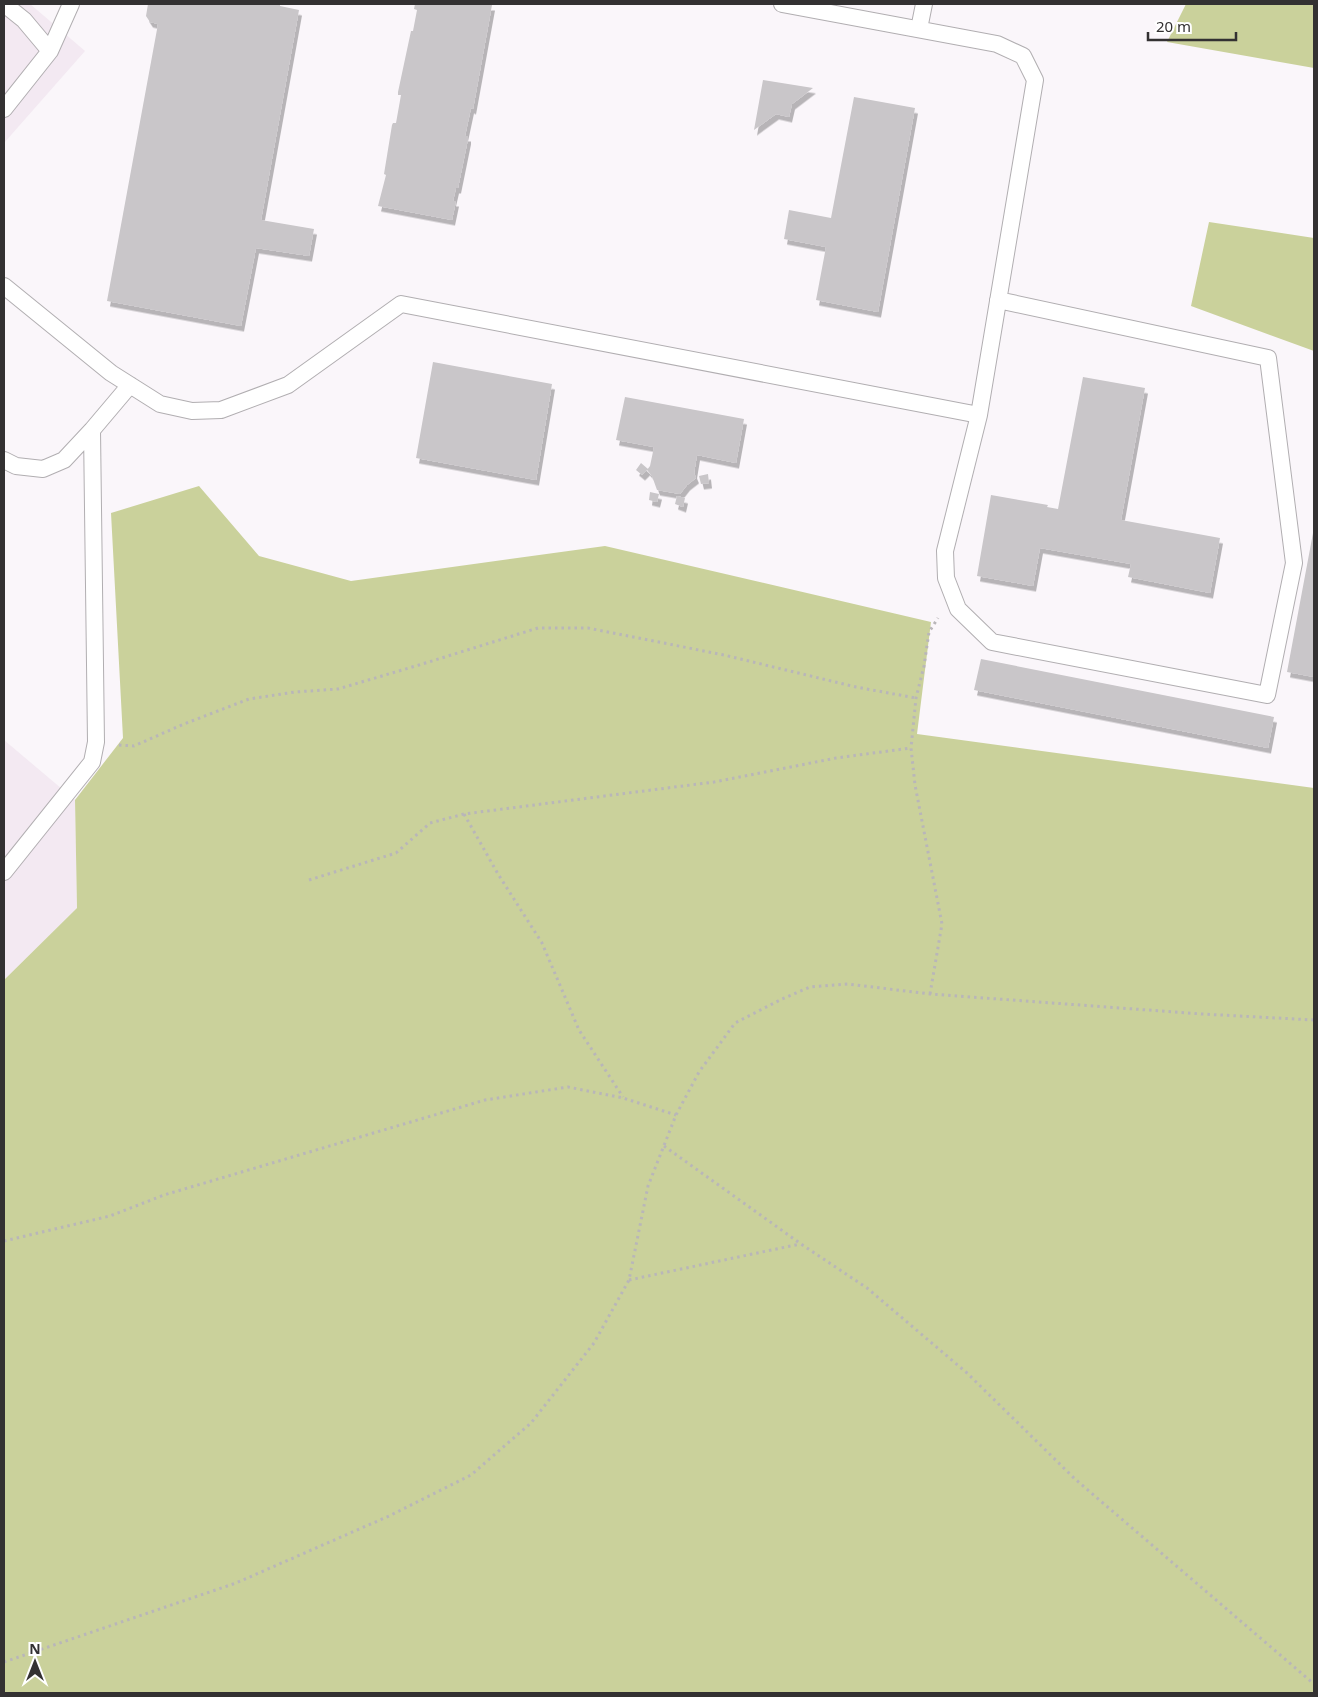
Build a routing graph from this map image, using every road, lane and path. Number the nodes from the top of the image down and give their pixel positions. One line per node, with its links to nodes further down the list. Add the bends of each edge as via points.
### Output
1 (4, 4): 6 (lane, via 24,20)
2 (71, 4): 6 (lane)
3 (782, 4): 5 (lane)
4 (924, 4): 5 (lane)
5 (919, 29): 9 (lane, via 997,44 1023,56 1035,80)
6 (50, 51): 7 (lane)
7 (4, 109)
8 (4, 286): 10 (lane, via 110,373)
9 (998, 300): 11 (lane); 14 (lane, via 1268,358 1294,563 1267,695 992,642)
10 (130, 385): 11 (lane, via 160,404 192,411 222,410 288,385 401,304); 12 (lane)
11 (979, 415): 14 (lane, via 945,551 946,578)
12 (92, 430): 13 (lane, via 64,460 43,469 16,466); 16 (lane)
13 (4, 460)
14 (958, 609): 15 (path, via 942,613 929,632)
15 (916, 698): 16 (path, via 588,628 538,628 338,689 249,699 134,746); 17 (path)
16 (96, 742): 19 (lane, via 92,762)
17 (911, 748): 18 (path, via 836,758 714,782); 21 (path, via 914,785 942,924)
18 (464, 814): 20 (path, via 430,824 396,853); 23 (path, via 542,942 579,1030)
19 (4, 872)
20 (309, 880)
21 (930, 994): 22 (path); 24 (path, via 848,984 810,988 782,999 735,1023 699,1072)
22 (1314, 1020)
23 (623, 1098): 24 (path); 26 (path, via 568,1086 485,1100 164,1195 110,1216)
24 (676, 1115): 25 (path)
25 (664, 1146): 27 (path); 28 (path, via 648,1186)
26 (4, 1241)
27 (801, 1244): 28 (path); 30 (path, via 867,1288 967,1372 1075,1479)
28 (629, 1280): 29 (path, via 594,1343 531,1423 472,1474 389,1516 236,1583)
29 (4, 1662)
30 (1314, 1684)

